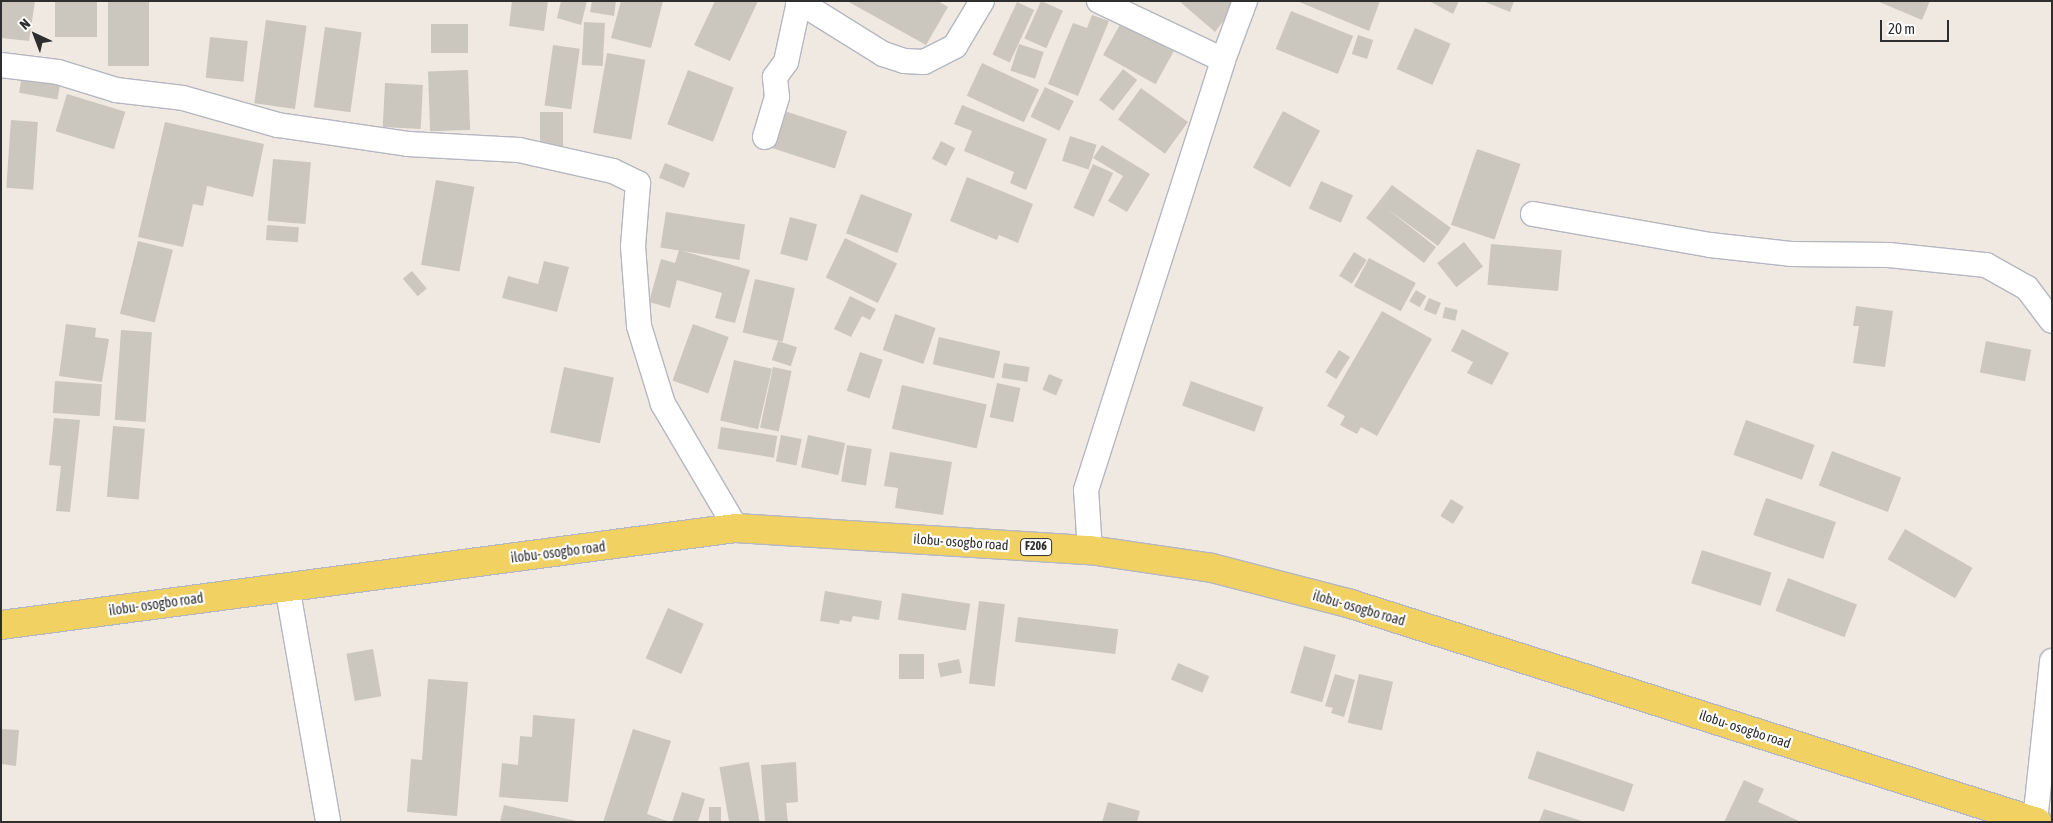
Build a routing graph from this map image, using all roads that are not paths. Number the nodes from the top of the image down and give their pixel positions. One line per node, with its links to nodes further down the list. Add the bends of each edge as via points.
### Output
1 (982, 1): 4 (street, via 955,46 924,62 904,61 883,54)
2 (1099, 1): 5 (street)
3 (1246, 1): 5 (street)
4 (798, 2): 7 (street, via 786,62 775,77 777,97)
5 (1223, 60): 11 (street, via 1086,490)
6 (1, 66): 10 (street, via 58,72 116,90 183,98 278,125 408,144 519,150 613,171 638,183 634,246 639,326 663,404)
7 (765, 137)
8 (1533, 214): 9 (street, via 1710,245 1791,254 1889,254 1986,265 2027,288)
9 (2052, 321)
10 (736, 528): 11 (main road, ilobu- osogbo road / F206); 12 (main road, ilobu- osogbo road / F206)
11 (1090, 550): 15 (main road, ilobu- osogbo road / F206, via 1212,568 1351,604)
12 (288, 586): 13 (main road, ilobu- osogbo road / F206); 16 (street)
13 (1, 625)
14 (2052, 661): 15 (street)
15 (2036, 821)
16 (328, 822)

